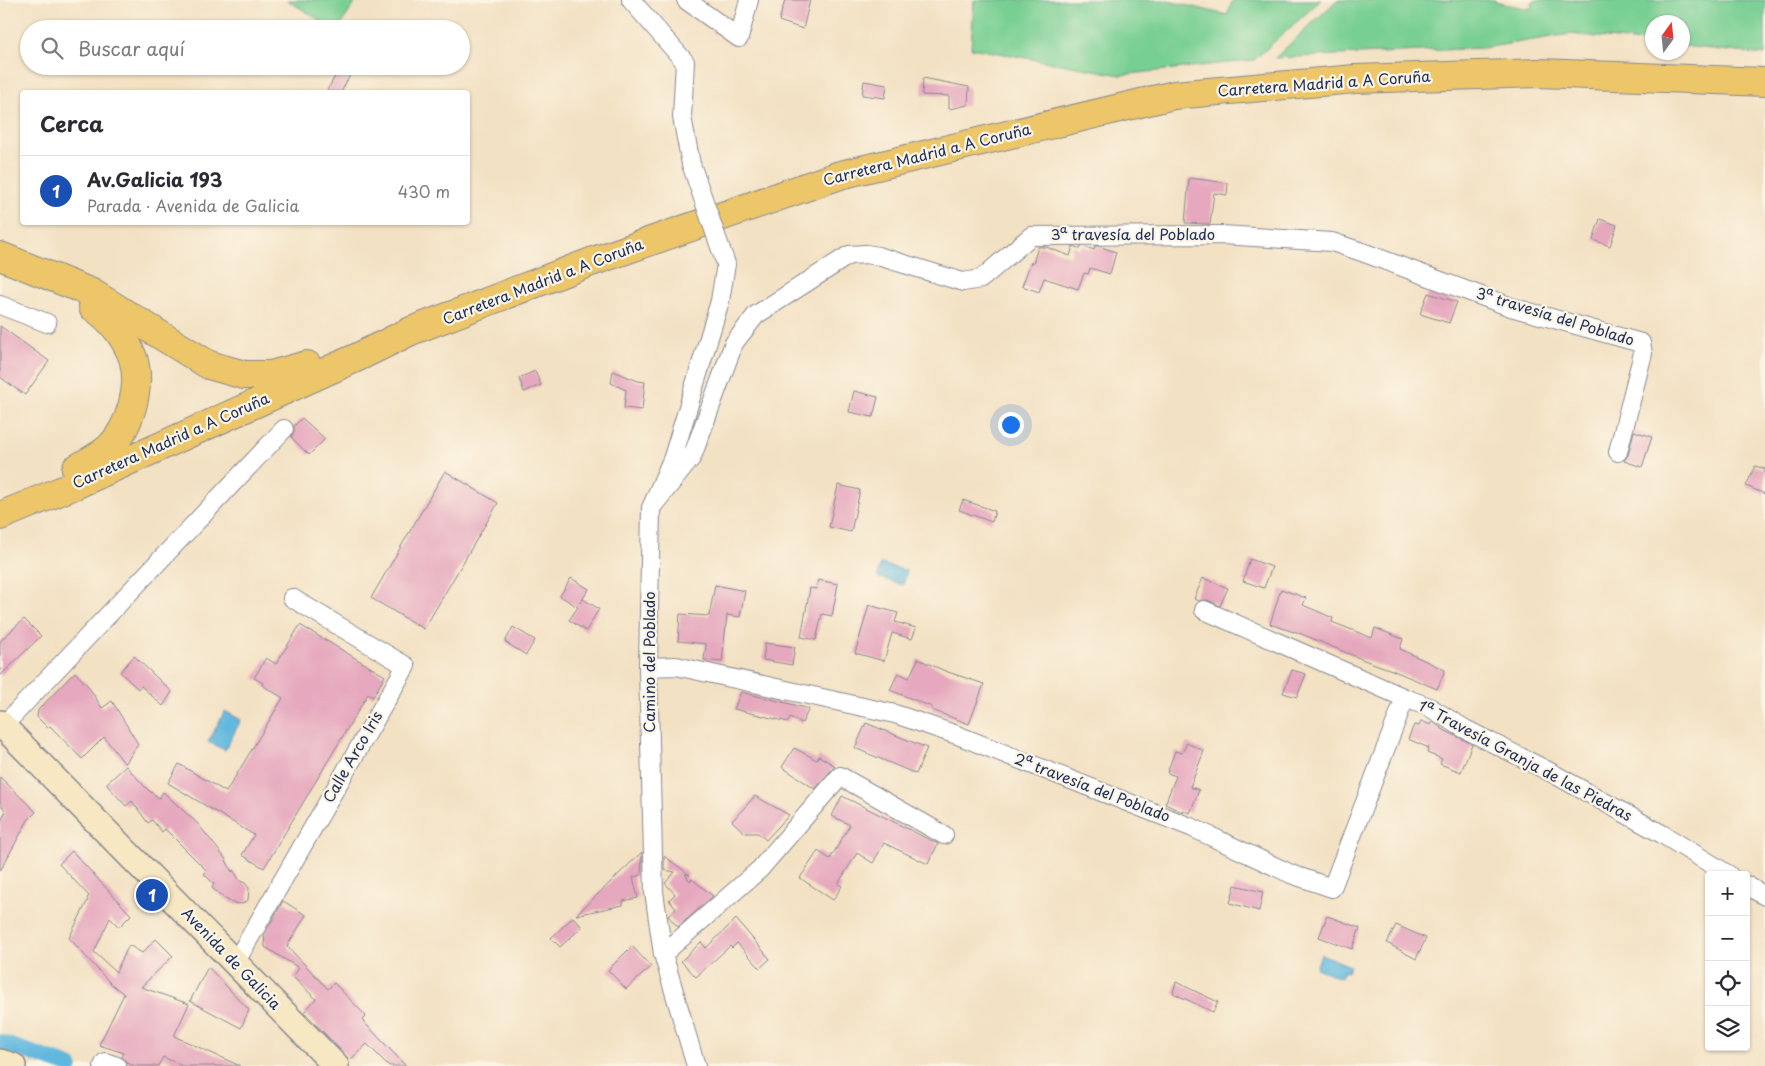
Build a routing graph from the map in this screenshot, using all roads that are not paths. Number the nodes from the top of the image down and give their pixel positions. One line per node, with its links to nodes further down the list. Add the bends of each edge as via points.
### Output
1 (631, 0): 12 (street, Camino del Poblado, bridge, via 685,62 682,117 691,164 726,264 720,301 673,457)
2 (686, 0): 3 (street, via 738,38)
3 (749, 0)
4 (1765, 82): 9 (highway, Carretera Madrid a A Coruña, via 1539,72 1355,79 1174,95 840,175 592,262)
5 (0, 256): 6 (highway)
6 (40, 271): 9 (highway, via 92,293 208,365 244,375 271,375); 13 (highway, via 105,316 124,339 133,360 136,382 126,425 109,448)
7 (0, 304): 8 (street)
8 (47, 323)
9 (411, 331): 14 (highway, Carretera Madrid a A Coruña, via 75,485)
10 (284, 429): 19 (street)
11 (1618, 452): 12 (street, 3ª travesía del Poblado, via 1643,353 1641,343 1511,307 1332,242 1222,235 1031,236 981,280 963,282 878,256 849,254 756,315 734,343 692,457)
12 (651, 508): 17 (street, Camino del Poblado)
13 (0, 511)
14 (0, 516)
15 (292, 598): 25 (street, Calle Arco Iris, via 406,666)
16 (1204, 610): 18 (street, 1ª Travesía Granja de las Piedras)
17 (648, 667): 18 (street, 2ª travesía del Poblado, via 676,666 895,714 1184,824 1291,874 1332,888); 24 (street, Camino del Poblado, via 654,892)
18 (1405, 698): 21 (street, 1ª Travesía Granja de las Piedras, via 1429,707 1569,782)
19 (1, 731): 25 (main road, Avenida de Galicia, via 27,751)
20 (944, 835): 24 (street, via 840,776 760,869)
21 (1722, 871)
22 (1750, 887): 23 (street)
23 (1765, 896)
24 (663, 954): 29 (street, Camino del Poblado)
25 (235, 963): 28 (main road, Avenida de Galicia)
26 (0, 1062): 27 (main road)
27 (13, 1066)
28 (336, 1066)
29 (696, 1066)

